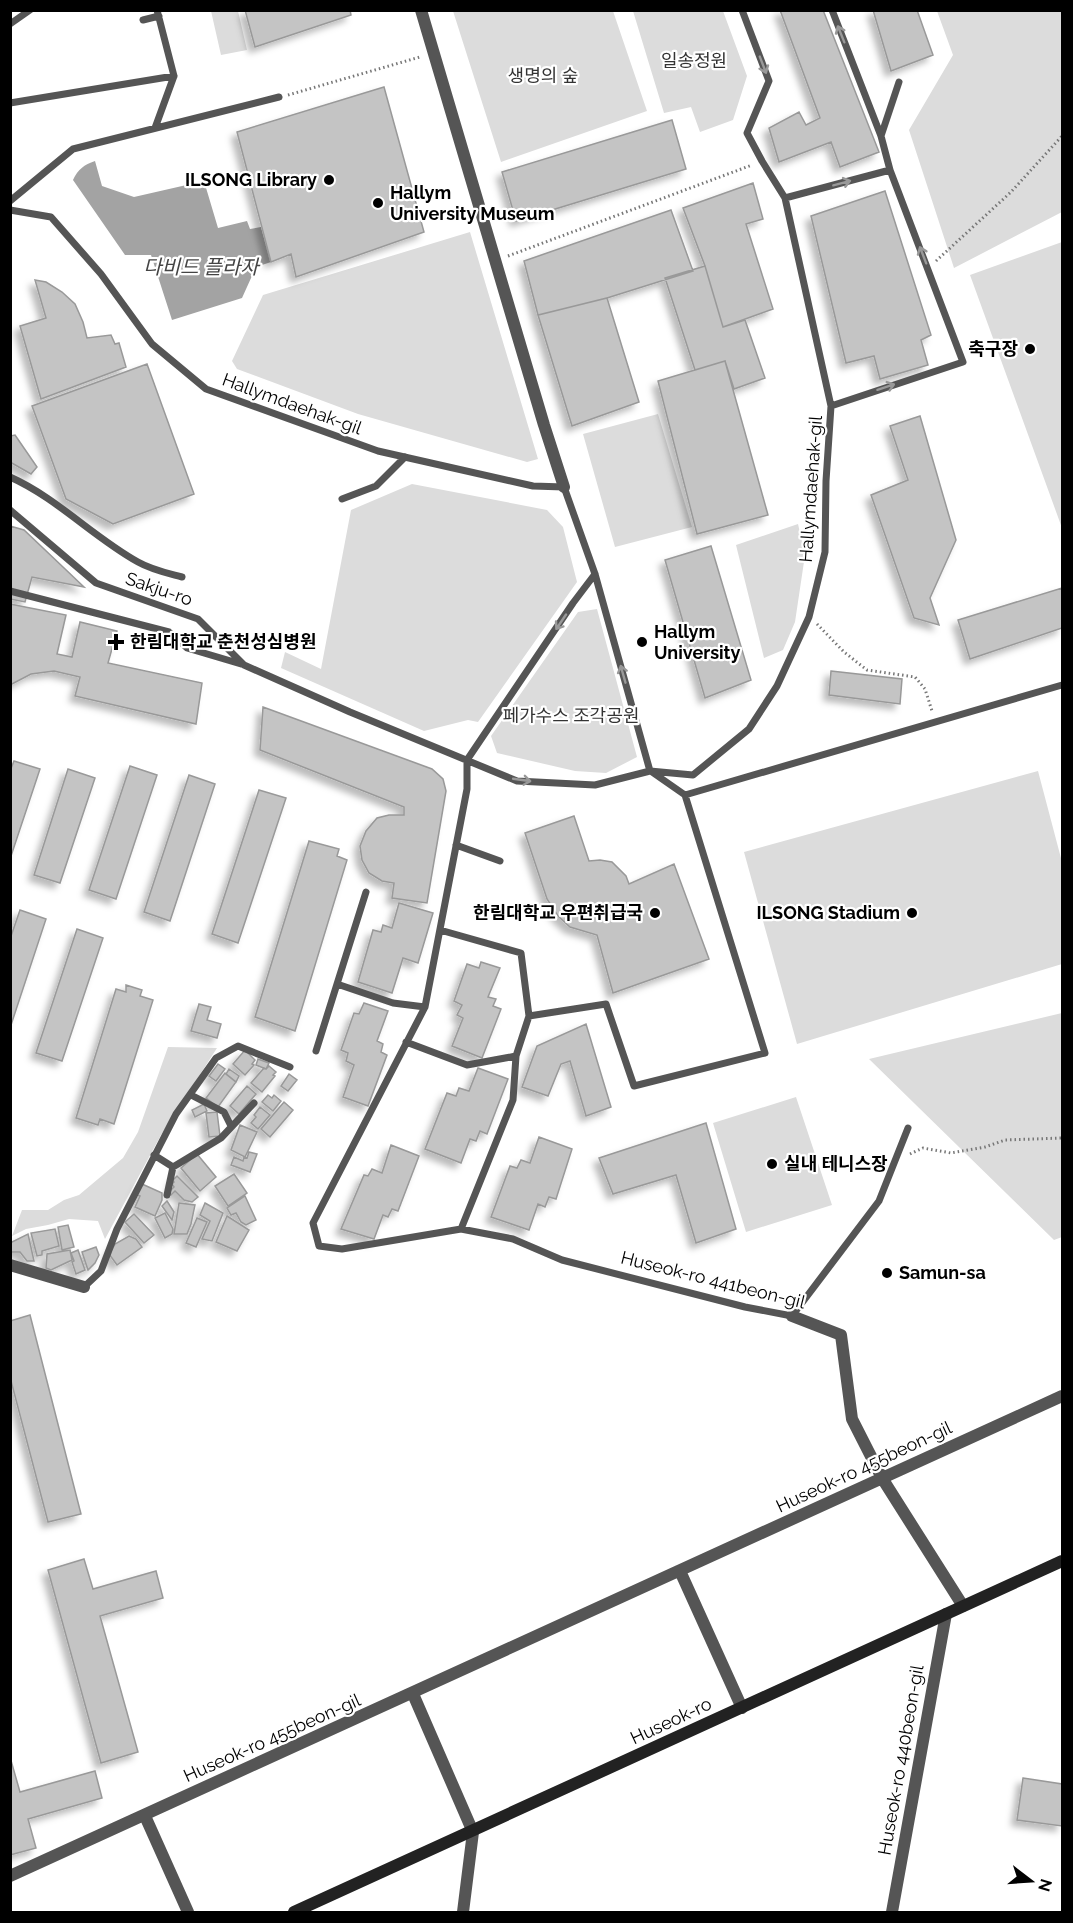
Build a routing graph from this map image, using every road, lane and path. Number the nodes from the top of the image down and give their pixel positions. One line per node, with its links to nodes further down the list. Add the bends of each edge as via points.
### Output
1 (30, 10): 7 (lane)
2 (421, 10): 8 (street)
3 (742, 10): 16 (lane, Hallymdaehak-gil, one-way to 16, via 769,81 747,133)
4 (831, 10): 14 (lane, one-way to 4)
5 (158, 13): 6 (lane); 9 (lane)
6 (142, 20)
7 (10, 24)
8 (434, 54): 11 (path); 21 (street)
9 (174, 76): 12 (lane); 13 (lane)
10 (899, 82): 14 (lane)
11 (279, 97): 13 (lane)
12 (10, 104)
13 (155, 128): 19 (lane, via 73,149)
14 (881, 136): 17 (lane)
15 (1062, 136): 22 (path, via 1011,192)
16 (762, 161): 18 (lane, Hallymdaehak-gil); 21 (path)
17 (890, 170): 18 (lane, one-way to 17); 22 (lane, one-way to 17)
18 (785, 198): 23 (lane, Hallymdaehak-gil)
19 (10, 201)
20 (10, 210): 24 (lane, Hallymdaehak-gil, via 51,218 102,274 152,344 206,389 378,451)
21 (495, 260): 26 (street)
22 (929, 270): 23 (lane, one-way to 22, via 963,362)
23 (831, 406): 32 (lane, Hallymdaehak-gil, via 825,552)
24 (405, 457): 26 (lane, Hallymdaehak-gil, via 533,486); 27 (lane, via 376,486)
25 (10, 477): 30 (lane, via 32,486 138,562)
26 (564, 487): 29 (lane)
27 (342, 499)
28 (10, 510): 33 (lane, Sakju-ro, via 96,583 198,619)
29 (595, 574): 36 (lane, one-way to 36); 37 (lane, one-way to 29)
30 (182, 577)
31 (10, 591): 33 (lane, via 169,632 187,648)
32 (809, 616): 35 (path, via 867,670 915,677 925,689); 37 (lane, Hallymdaehak-gil, via 777,686 750,729 693,775)
33 (244, 665): 36 (lane, Sakju-ro)
34 (1062, 685): 35 (lane)
35 (935, 722): 38 (lane)
36 (467, 760): 37 (lane, Hallymdaehak-gil, one-way to 37, via 517,781 595,785); 39 (lane)
37 (650, 771): 38 (lane)
38 (685, 795): 45 (lane, via 765,1053 634,1086 606,1004)
39 (456, 845): 40 (lane); 42 (lane)
40 (500, 861)
41 (366, 892): 43 (lane)
42 (440, 930): 44 (lane); 45 (lane, via 521,953)
43 (337, 984): 44 (lane, via 393,1003); 47 (lane)
44 (425, 1007): 46 (lane)
45 (529, 1016): 48 (lane)
46 (406, 1042): 48 (lane, via 467,1065); 59 (lane, via 313,1223 319,1246 342,1249)
47 (316, 1051)
48 (516, 1056): 59 (lane, via 513,1100)
49 (290, 1067): 50 (lane, via 237,1046 216,1058)
50 (191, 1095): 52 (lane, via 224,1112); 55 (lane)
51 (254, 1103): 52 (lane)
52 (231, 1126): 57 (lane, via 221,1138)
53 (908, 1128): 56 (lane)
54 (1062, 1138): 56 (path, via 1005,1140 951,1153 923,1148)
55 (154, 1155): 57 (lane); 61 (lane, via 117,1228 101,1271)
56 (895, 1162): 62 (lane, via 879,1201)
57 (172, 1167): 58 (lane)
58 (166, 1195)
59 (461, 1229): 62 (lane, Huseok-ro 441beon-gil, via 513,1239 562,1260)
60 (10, 1265): 61 (street)
61 (84, 1287)
62 (792, 1316): 64 (street, Huseok-ro 441beon-gil, via 841,1335 852,1419)
63 (1062, 1396): 64 (street, Huseok-ro 455beon-gil)
64 (882, 1478): 66 (street, Huseok-ro 455beon-gil); 67 (street, Huseok-ro 441beon-gil)
65 (1062, 1561): 67 (street, Huseok-ro)
66 (680, 1571): 69 (street, Huseok-ro 455beon-gil); 70 (street)
67 (963, 1606): 68 (street, Huseok-ro)
68 (946, 1614): 70 (street, Huseok-ro); 77 (street, Huseok-ro 440beon-gil)
69 (413, 1694): 71 (street, Huseok-ro 455beon-gil); 72 (street)
70 (742, 1708): 72 (street, Huseok-ro)
71 (145, 1816): 73 (street, Huseok-ro 455beon-gil); 74 (street)
72 (473, 1832): 75 (street, Huseok-ro); 76 (street)
73 (10, 1876)
74 (188, 1912)
75 (294, 1912)
76 (464, 1912)
77 (892, 1912)

